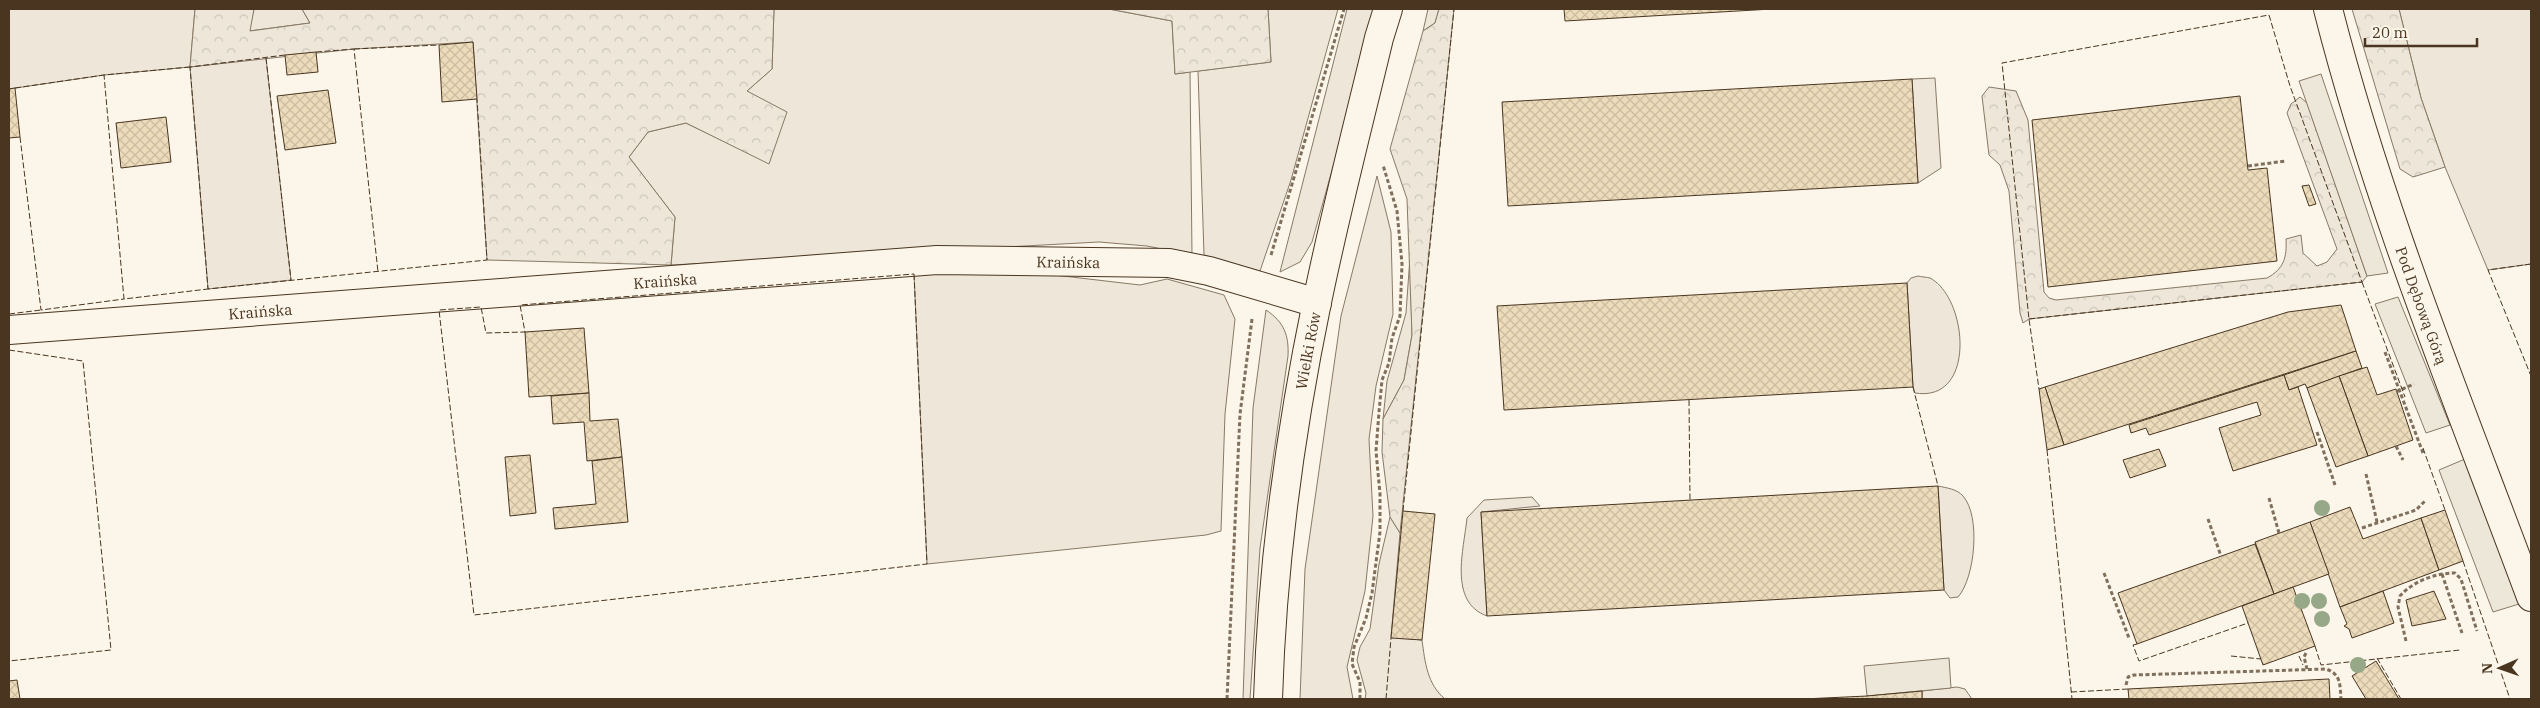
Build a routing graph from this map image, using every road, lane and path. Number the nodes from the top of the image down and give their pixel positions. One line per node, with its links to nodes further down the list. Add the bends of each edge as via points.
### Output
1 (1344, 9): 7 (path)
2 (1388, 9): 8 (street, Wielki Rów)
3 (2328, 9): 26 (street, Pod Dębową Górą, via 2343,66 2414,284)
4 (1381, 159): 36 (path, via 1397,211 1402,264 1400,316 1382,380 1378,412 1376,451 1380,532 1372,593 1352,664 1360,682)
5 (2286, 161): 6 (path)
6 (2248, 166)
7 (1262, 287): 8 (street, Kraińska); 9 (street, Kraińska, via 1169,263 938,260); 34 (path, via 1249,328 1240,414)
8 (1317, 303): 35 (street, Wielki Rów, via 1282,508)
9 (9, 330)
10 (2385, 352): 13 (path)
11 (2317, 432): 16 (path)
12 (2396, 446): 14 (path)
13 (2423, 453)
14 (2403, 460)
15 (2366, 474): 20 (path)
16 (2334, 486)
17 (2269, 498): 22 (path)
18 (2426, 500): 20 (path, via 2416,510)
19 (2208, 519): 23 (path)
20 (2377, 522): 21 (path)
21 (2362, 528)
22 (2279, 533)
23 (2221, 556)
24 (2104, 573): 29 (path)
25 (2442, 574): 27 (path, via 2455,573 2461,579); 28 (path); 30 (path, via 2416,583 2400,596 2398,607)
26 (2531, 597)
27 (2476, 631)
28 (2462, 633)
29 (2128, 638)
30 (2406, 640)
31 (2306, 653): 32 (path)
32 (2307, 669): 33 (path, via 2134,675 2128,677); 37 (path, via 2334,671 2340,679)
33 (2126, 685)
34 (1227, 699)
35 (1268, 699)
36 (1360, 699)
37 (2341, 699)

